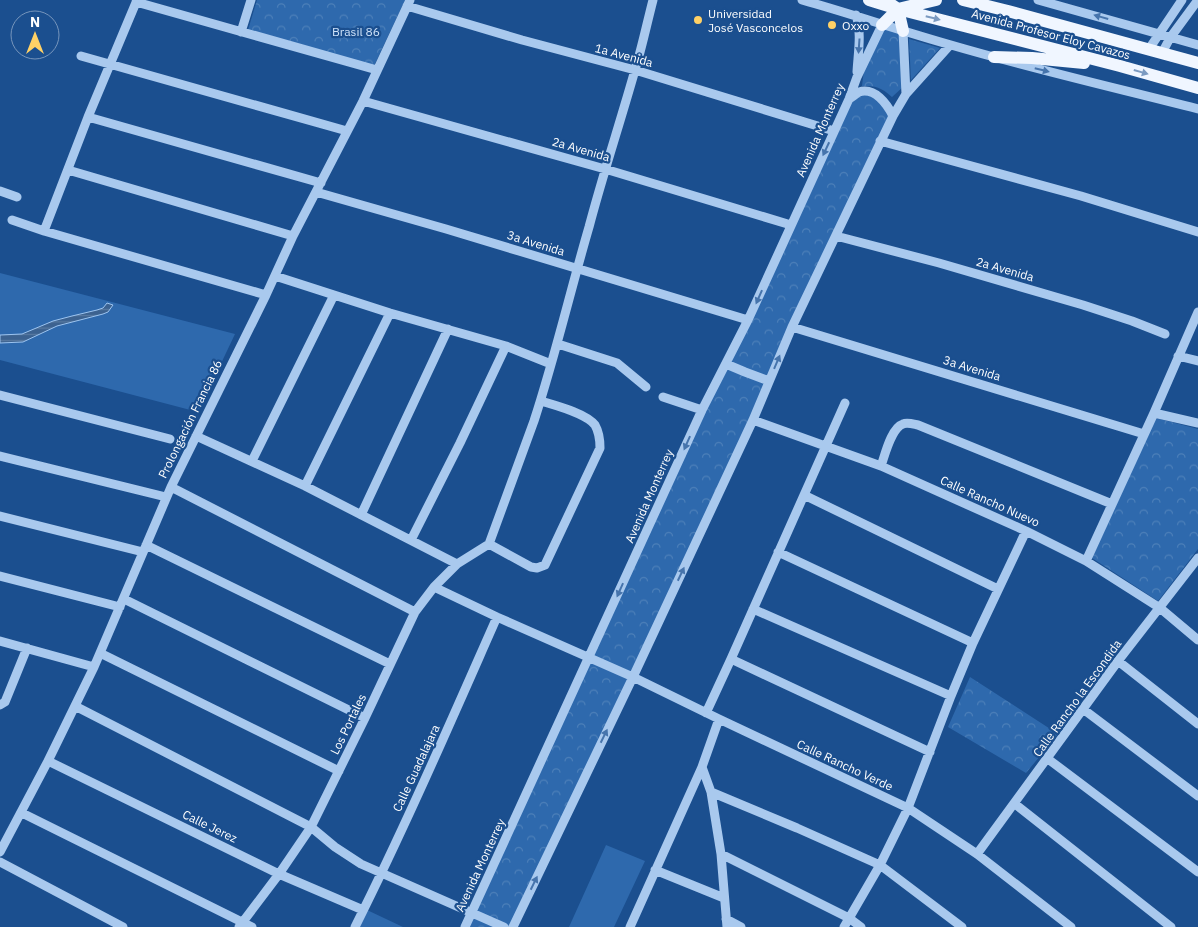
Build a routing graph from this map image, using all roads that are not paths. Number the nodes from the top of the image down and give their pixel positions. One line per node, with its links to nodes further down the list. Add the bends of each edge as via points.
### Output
1 (252, 0): 17 (street)
2 (653, 0): 29 (street)
3 (802, 0): 14 (street)
4 (869, 0): 13 (main road, Avenida Profesor Eloy Cavazos)
5 (886, 0): 13 (main road)
6 (936, 0): 13 (main road)
7 (963, 0): 22 (main road, Avenida Profesor Eloy Cavazos)
8 (1038, 0): 18 (street, one-way to 8)
9 (1182, 0): 18 (street)
10 (1198, 0): 19 (street)
11 (137, 1): 17 (street); 26 (street)
12 (408, 3): 28 (street, Prolongación Francia 86); 29 (street, 1a Avenida, via 522,40)
13 (898, 9): 15 (main road); 16 (main road); 27 (main road, Avenida Profesor Eloy Cavazos, one-way to 27)
14 (856, 15): 15 (street); 30 (street, Avenida Monterrey, one-way to 30, via 860,27)
15 (882, 25): 16 (street); 30 (street, Avenida Monterrey)
16 (904, 31): 20 (street); 32 (street)
17 (241, 32): 28 (street)
18 (1160, 34): 19 (street); 22 (street)
19 (1170, 38): 21 (street); 22 (street)
20 (950, 45): 24 (street); 32 (street)
21 (1198, 45)
22 (1156, 51): 25 (main road, Avenida Profesor Eloy Cavazos)
23 (81, 56): 26 (street)
24 (994, 58): 27 (main road); 35 (street, one-way to 35)
25 (1198, 63)
26 (110, 64): 36 (street); 38 (street)
27 (1120, 66): 31 (main road, Avenida Profesor Eloy Cavazos, one-way to 31)
28 (377, 70): 34 (street, Prolongación Francia 86)
29 (635, 70): 39 (street, 1a Avenida); 41 (street)
30 (857, 77): 33 (street, Avenida Monterrey)
31 (1198, 88)
32 (906, 94): 37 (street)
33 (849, 99): 37 (street, via 862,92 876,94 888,106); 39 (street, Avenida Monterrey)
34 (363, 101): 38 (street, Prolongación Francia 86); 41 (street, 2a Avenida)
35 (1198, 109)
36 (88, 116): 42 (street); 43 (street)
37 (892, 116): 40 (street)
38 (348, 131): 43 (street, Prolongación Francia 86)
39 (834, 131): 48 (street, Avenida Monterrey, one-way to 48)
40 (880, 141): 50 (street); 52 (street)
41 (605, 169): 48 (street, 2a Avenida); 53 (street)
42 (68, 170): 49 (street); 51 (street)
43 (321, 183): 45 (street, Prolongación Francia 86)
44 (0, 191): 46 (street)
45 (316, 192): 51 (street, Prolongación Francia 86); 53 (street, 3a Avenida)
46 (17, 197)
47 (12, 220): 49 (street)
48 (790, 226): 59 (street, Avenida Monterrey, one-way to 59)
49 (44, 231): 55 (street)
50 (1198, 232)
51 (293, 236): 54 (street, Prolongación Francia 86)
52 (836, 236): 60 (street); 62 (street, 2a Avenida, via 1057,297)
53 (577, 268): 59 (street, 3a Avenida); 63 (street)
54 (275, 276): 55 (street, Prolongación Francia 86); 56 (street)
55 (266, 295): 80 (street, Prolongación Francia 86)
56 (334, 295): 57 (street); 84 (street)
57 (390, 312): 61 (street); 86 (street)
58 (1198, 312): 65 (street)
59 (748, 320): 68 (street, Avenida Monterrey)
60 (792, 326): 69 (street, one-way to 60); 79 (street, 3a Avenida)
61 (448, 329): 64 (street); 91 (street)
62 (1165, 334)
63 (558, 344): 67 (street); 70 (street, via 617,363)
64 (506, 346): 67 (street); 94 (street)
65 (1178, 356): 66 (street); 76 (street)
66 (1198, 361)
67 (551, 364): 73 (street)
68 (726, 364): 69 (street); 75 (street, Avenida Monterrey)
69 (769, 381): 77 (street)
70 (646, 388)
71 (0, 395): 81 (street)
72 (663, 397): 75 (street)
73 (541, 401): 95 (street); 95 (street, via 569,410 593,423 600,437 600,448 542,567 531,567)
74 (845, 403): 82 (street)
75 (702, 410): 114 (street, Avenida Monterrey, one-way to 114)
76 (1154, 413): 78 (street); 79 (street)
77 (753, 420): 82 (street, Calle Rancho Nuevo); 119 (street, one-way to 77)
78 (1198, 424)
79 (1144, 434): 90 (street)
80 (196, 436): 84 (street); 87 (street, Prolongación Francia 86)
81 (170, 439)
82 (826, 445): 85 (street, Calle Rancho Nuevo); 88 (street)
83 (0, 456): 89 (street)
84 (252, 461): 86 (street)
85 (882, 466): 90 (street, via 899,426 904,423 918,425); 93 (street, Calle Rancho Nuevo)
86 (305, 486): 91 (street)
87 (171, 487): 89 (street, Prolongación Francia 86); 107 (street)
88 (804, 495): 97 (street); 103 (street)
89 (166, 497): 96 (street, Prolongación Francia 86)
90 (1112, 504): 99 (street)
91 (361, 515): 94 (street)
92 (0, 516): 96 (street)
93 (1026, 531): 99 (street, Calle Rancho Nuevo); 103 (street)
94 (411, 540): 100 (street)
95 (489, 544): 100 (street, Los Portales)
96 (145, 548): 104 (street, Prolongación Francia 86); 117 (street)
97 (778, 552): 106 (street); 111 (street)
98 (1198, 559): 105 (street, Calle Rancho la Escondida)
99 (1086, 561): 105 (street, Calle Rancho Nuevo)
100 (456, 564): 102 (street, Los Portales)
101 (0, 576): 104 (street)
102 (434, 587): 107 (street, Los Portales); 108 (street, Calle Rancho Verde)
103 (998, 589): 111 (street)
104 (122, 603): 113 (street, Prolongación Francia 86); 125 (street)
105 (1160, 608): 109 (street, Calle Rancho Nuevo); 116 (street, Calle Rancho la Escondida)
106 (753, 609): 115 (street); 120 (street)
107 (415, 612): 117 (street, Los Portales)
108 (497, 618): 114 (street, Calle Rancho Verde); 146 (street, Calle Guadalajara)
109 (1198, 640)
110 (0, 641): 112 (street)
111 (974, 644): 120 (street)
112 (28, 648): 118 (street); 121 (street)
113 (100, 653): 118 (street, Prolongación Francia 86); 132 (street)
114 (590, 657): 119 (street, Calle Rancho Verde); 150 (street, Avenida Monterrey)
115 (731, 658): 124 (street); 128 (street)
116 (1118, 661): 123 (street, Calle Rancho la Escondida); 127 (street)
117 (390, 664): 125 (street, Los Portales)
118 (94, 667): 122 (street, Prolongación Francia 86)
119 (633, 676): 124 (street, Calle Rancho Verde); 160 (street, one-way to 119)
120 (951, 696): 128 (street)
121 (2, 704)
122 (75, 706): 130 (street, Prolongación Francia 86); 138 (street)
123 (1083, 709): 129 (street, Calle Rancho la Escondida); 134 (street)
124 (706, 713): 126 (street, Calle Rancho Verde)
125 (365, 718): 132 (street, Los Portales)
126 (719, 719): 131 (street); 136 (street, Calle Rancho Verde)
127 (1198, 724)
128 (930, 752): 136 (street)
129 (1048, 759): 135 (street, Calle Rancho la Escondida); 145 (street)
130 (48, 761): 137 (street, Prolongación Francia 86); 147 (street, Calle Jerez)
131 (702, 767): 133 (street); 144 (street)
132 (339, 771): 138 (street, Los Portales)
133 (711, 792): 140 (street); 143 (street)
134 (1198, 796)
135 (1014, 804): 141 (street, Calle Rancho la Escondida); 166 (street)
136 (908, 808): 141 (street, Calle Rancho Verde); 143 (street)
137 (22, 813): 139 (street, Prolongación Francia 86); 153 (street)
138 (311, 827): 146 (street, via 350,858); 147 (street, Los Portales)
139 (0, 852)
140 (720, 854): 148 (street); 151 (street)
141 (977, 854): 165 (street, Calle Rancho Verde)
142 (0, 862): 155 (street)
143 (880, 865): 151 (street); 164 (street)
144 (655, 870): 148 (street); 154 (street)
145 (1198, 872)
146 (381, 873): 149 (street, Calle Guadalajara); 150 (street)
147 (279, 874): 149 (street, Calle Jerez); 153 (street, Los Portales)
148 (724, 898): 152 (street)
149 (363, 910): 157 (street, Calle Guadalajara)
150 (472, 912): 158 (street, Avenida Monterrey); 159 (street)
151 (849, 918): 162 (street); 163 (street)
152 (726, 923): 161 (street)
153 (241, 925): 156 (street)
154 (632, 926)
155 (123, 927)
156 (252, 927)
157 (355, 927)
158 (465, 927)
159 (504, 927)
160 (514, 927)
161 (741, 927)
162 (844, 927)
163 (861, 927)
164 (962, 927)
165 (1071, 927)
166 (1171, 927)

